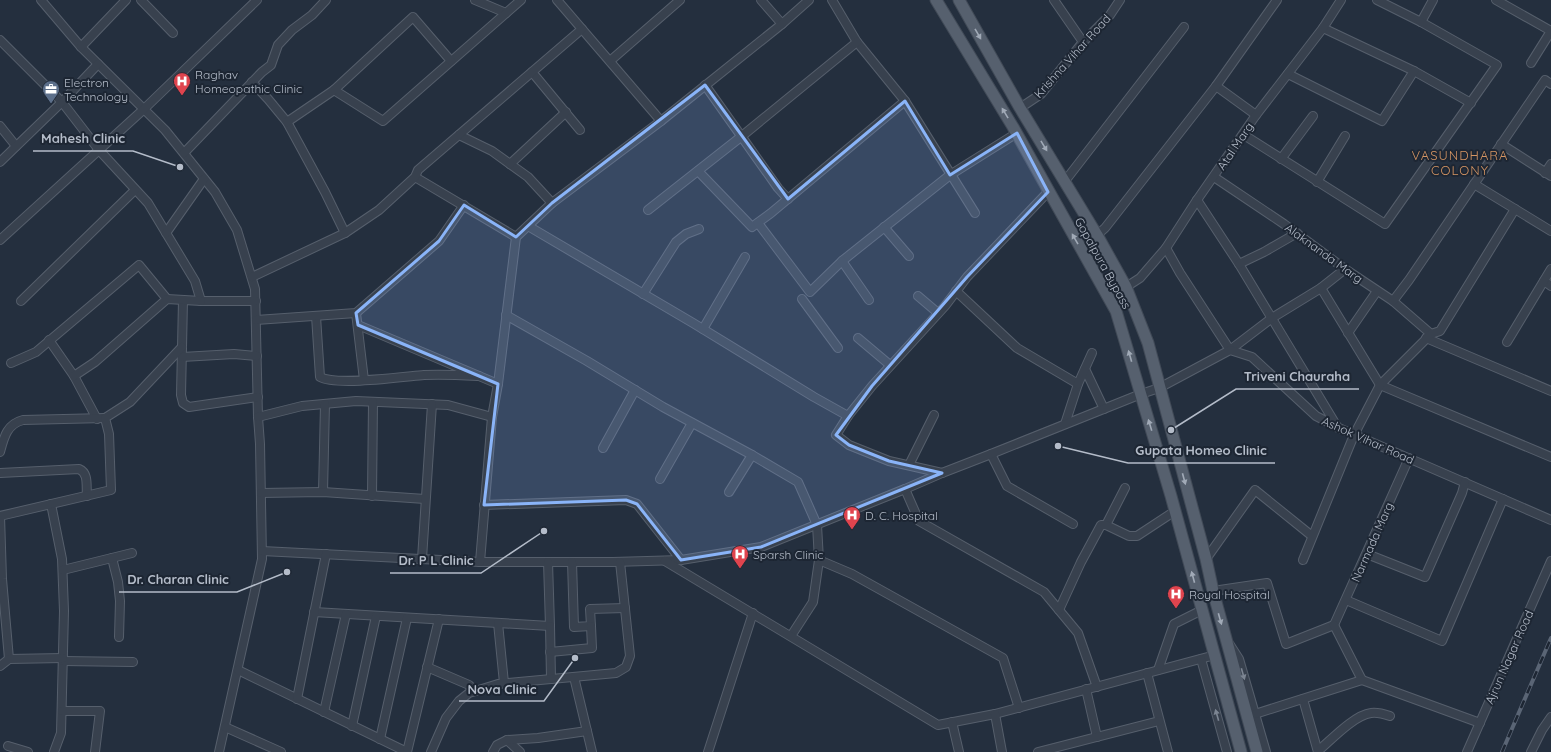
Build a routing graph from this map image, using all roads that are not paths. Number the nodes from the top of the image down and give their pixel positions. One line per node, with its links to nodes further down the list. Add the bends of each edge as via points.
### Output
1 (41, 0): 34 (street)
2 (126, 0): 34 (street)
3 (141, 0): 29 (street)
4 (257, 0): 51 (street)
5 (326, 0): 42 (street, via 278,45 271,65)
6 (475, 0): 22 (street)
7 (521, 0): 22 (street)
8 (557, 0): 27 (street)
9 (680, 0): 36 (street)
10 (761, 0): 24 (street)
11 (809, 0): 24 (street)
12 (832, 0): 32 (street)
13 (936, 0): 59 (main road, Gopalpura Bypass, one-way to 13)
14 (959, 0): 50 (main road, Gopalpura Bypass, one-way to 50)
15 (1054, 0): 33 (street)
16 (1120, 0): 33 (street, Krishna Vihar Road, via 1110,15)
17 (1277, 0): 45 (street)
18 (1341, 0): 26 (street, Atal Marg)
19 (1377, 0): 23 (street)
20 (1433, 0): 23 (street)
21 (1496, 0): 28 (street)
22 (506, 13): 35 (street)
23 (1421, 22): 49 (street, via 1497,65)
24 (782, 24): 44 (street)
25 (1184, 27): 78 (street)
26 (1323, 28): 39 (street); 41 (street, Atal Marg)
27 (582, 29): 36 (street); 40 (street)
28 (1551, 31): 31 (street)
29 (173, 32)
30 (0, 40): 48 (street)
31 (1548, 41): 37 (street)
32 (857, 42): 47 (street); 62 (street)
33 (1083, 42): 50 (street, Krishna Vihar Road, via 1041,94)
34 (81, 47): 38 (street)
35 (451, 61): 46 (street, via 383,121); 46 (street, via 413,17)
36 (610, 62): 55 (street)
37 (1531, 63)
38 (98, 64): 48 (street); 51 (street)
39 (1414, 71): 41 (street, via 1382,121); 49 (street)
40 (532, 72): 52 (street); 61 (street)
41 (1288, 74): 53 (street, Atal Marg)
42 (252, 82): 56 (street); 67 (street)
43 (1551, 84): 64 (street, via 1545,80)
44 (705, 85): 55 (street); 62 (street)
45 (1216, 86): 53 (street); 98 (street)
46 (334, 90): 56 (street)
47 (905, 101): 74 (street); 83 (street)
48 (62, 102): 65 (street); 66 (street)
49 (1471, 103): 79 (street, via 1385,224)
50 (1020, 108): 78 (main road, Gopalpura Bypass, one-way to 78)
51 (144, 109): 66 (street); 67 (street)
52 (566, 112): 58 (street); 70 (street)
53 (1256, 115): 60 (street, Atal Marg)
54 (1312, 116): 68 (street)
55 (661, 121): 85 (street)
56 (287, 122): 96 (street)
57 (0, 126): 65 (street)
58 (580, 130)
59 (1017, 134): 74 (street); 82 (main road, Gopalpura Bypass)
60 (1244, 135): 68 (street); 76 (street, Atal Marg)
61 (459, 136): 70 (street, via 492,151); 75 (street, via 418,170)
62 (742, 136): 72 (street); 83 (street)
63 (1345, 136): 79 (street)
64 (1502, 144): 73 (street); 80 (street)
65 (16, 146): 69 (street)
66 (99, 150): 81 (street); 100 (street)
67 (184, 153): 77 (street)
68 (1281, 159): 79 (street)
69 (0, 162)
70 (510, 164): 85 (street, via 528,177)
71 (1551, 164): 73 (street)
72 (698, 171): 88 (street); 90 (street, via 752,228)
73 (1548, 174)
74 (950, 175): 89 (street); 92 (street)
75 (415, 177): 86 (street); 96 (street, via 379,210)
76 (1214, 177): 84 (street, Atal Marg); 97 (street, Alaknanda Marg)
77 (204, 179): 95 (street); 108 (street, via 215,192 237,230)
78 (1065, 181): 98 (main road, Gopalpura Bypass)
79 (1317, 182)
80 (1474, 184): 87 (street); 123 (street)
81 (135, 190): 95 (street, via 148,203); 120 (street)
82 (1048, 192): 112 (street); 155 (main road, Gopalpura Bypass, one-way to 82, via 1116,312)
83 (788, 199): 90 (street)
84 (1197, 200): 101 (street, Atal Marg); 105 (street)
85 (552, 203): 91 (street)
86 (464, 205): 99 (street); 124 (street, via 439,241)
87 (1515, 209): 94 (street); 133 (street, via 1440,330)
88 (648, 210)
89 (975, 213)
90 (758, 223): 114 (street)
91 (528, 226): 99 (street); 115 (street)
92 (884, 227): 102 (street); 104 (street)
93 (699, 229): 115 (street, via 686,234 676,242)
94 (1551, 231)
95 (166, 233): 121 (street, via 195,281)
96 (345, 233): 108 (street)
97 (1297, 233): 105 (street); 106 (street, Alaknanda Marg)
98 (1098, 235): 110 (main road, Gopalpura Bypass)
99 (516, 237): 126 (street)
100 (0, 240)
101 (1166, 248): 110 (street, Atal Marg, via 1140,278); 139 (street)
102 (909, 256)
103 (745, 257): 131 (street)
104 (842, 261): 114 (street); 119 (street)
105 (1239, 264): 128 (street)
106 (1345, 269): 111 (street); 113 (street, Alaknanda Marg)
107 (1551, 269): 109 (street)
108 (252, 277): 122 (street)
109 (1547, 283): 136 (street)
110 (1126, 287): 152 (main road, Gopalpura Bypass, via 1148,343)
111 (1321, 288): 128 (street); 132 (street)
112 (956, 291): 125 (street); 149 (street, via 1017,348)
113 (1377, 291): 123 (street, Alaknanda Marg); 132 (street)
114 (810, 292): 138 (street, via 799,302)
115 (643, 294): 131 (street)
116 (918, 296): 125 (street)
117 (167, 299): 118 (street); 135 (street, via 139,265); 146 (street, via 95,362)
118 (183, 300): 121 (street); 137 (street)
119 (869, 300)
120 (20, 301)
121 (201, 301): 122 (street)
122 (256, 301): 129 (street)
123 (1393, 301): 133 (street, Alaknanda Marg)
124 (356, 313): 127 (street); 130 (street)
125 (938, 313): 144 (street)
126 (506, 315): 151 (street); 153 (street)
127 (316, 316): 129 (street); 148 (street, via 320,377 329,380)
128 (1272, 318): 139 (street); 168 (street)
129 (256, 320): 142 (street)
130 (358, 325): 147 (street); 148 (street)
131 (703, 329): 162 (street)
132 (1348, 333): 150 (street)
133 (1429, 336): 150 (street); 154 (street, Alaknanda Marg)
134 (858, 338): 144 (street)
135 (49, 340): 143 (street, via 36,352); 146 (street)
136 (1508, 342)
137 (182, 347): 141 (street); 165 (street, via 130,402)
138 (838, 348)
139 (1230, 350): 152 (street); 168 (street, Ashok Vihar Road, via 1252,357 1316,416)
140 (1092, 353): 145 (street)
141 (182, 356): 142 (street); 156 (street, via 181,395 186,406)
142 (257, 356): 156 (street)
143 (11, 363)
144 (890, 365): 162 (street)
145 (1085, 369): 149 (street); 160 (street)
146 (74, 376): 165 (street)
147 (479, 376): 148 (street, via 437,375); 151 (street)
148 (364, 380)
149 (1078, 384): 167 (street)
150 (1380, 386): 169 (street); 174 (street)
151 (497, 388): 164 (street)
152 (1159, 388): 155 (street); 204 (main road, Gopalpura Bypass, one-way to 204)
153 (635, 390): 166 (street); 170 (street)
154 (1551, 391)
155 (1141, 394): 160 (street); 192 (main road, Gopalpura Bypass, one-way to 155)
156 (258, 397): 163 (street)
157 (373, 402): 158 (street); 159 (street); 187 (street)
158 (325, 404): 163 (street, via 302,406); 184 (street)
159 (432, 404): 164 (street, via 448,404); 189 (street)
160 (1104, 409): 167 (street)
161 (934, 415): 176 (street)
162 (848, 416): 176 (street, via 836,435 849,445 889,461)
163 (258, 417): 183 (street)
164 (492, 417): 191 (street)
165 (101, 418): 171 (street, via 16,422 6,433); 186 (street, via 109,434 111,490)
166 (692, 423): 173 (street); 179 (street)
167 (1065, 424): 172 (street)
168 (1339, 428): 169 (street, Ashok Vihar Road)
169 (1354, 435): 175 (street, Ashok Vihar Road); 197 (street)
170 (603, 448)
171 (0, 452)
172 (991, 454): 177 (street); 194 (street, via 1007,486)
173 (752, 455): 185 (street); 195 (street, via 798,482)
174 (1551, 457)
175 (1410, 458): 180 (street, Ashok Vihar Road); 201 (street, Narmada Marg)
176 (909, 465): 177 (street)
177 (942, 472): 182 (street)
178 (0, 474): 186 (street, via 79,469 86,475)
179 (660, 479)
180 (1465, 482): 188 (street, Ashok Vihar Road); 201 (street, via 1425,577)
181 (1125, 488): 196 (street)
182 (905, 489): 195 (street); 219 (street, via 919,521 1044,592)
183 (261, 492): 184 (street); 198 (street)
184 (323, 492): 187 (street)
185 (729, 492)
186 (87, 496): 190 (street)
187 (372, 496): 189 (street)
188 (1503, 498): 193 (street, Ashok Vihar Road); 217 (street, via 1442,641)
189 (425, 499): 203 (street)
190 (50, 504): 208 (street, via 0,516); 215 (street)
191 (484, 504): 205 (street, via 626,500 637,504); 211 (street)
192 (1175, 512): 196 (street, via 1137,536 1129,536); 220 (main road, Gopalpura Bypass, one-way to 192)
193 (1551, 520)
194 (1072, 524)
195 (817, 525): 205 (street, via 761,548); 206 (street)
196 (1106, 525): 219 (street, via 1101,525 1097,530)
197 (1312, 536): 204 (street, via 1255,490); 207 (street)
198 (262, 551): 200 (street); 242 (street)
199 (132, 553): 202 (street)
200 (326, 554): 203 (street); 221 (street)
201 (1367, 554): 217 (street, Narmada Marg)
202 (112, 558): 215 (street); 232 (street, via 118,582)
203 (422, 559): 211 (street)
204 (1206, 559): 216 (main road, Gopalpura Bypass)
205 (681, 560): 209 (street)
206 (820, 560): 231 (street, via 813,602); 254 (street, via 852,574 1003,658)
207 (1303, 560)
208 (1, 561): 236 (street)
209 (664, 561): 214 (street); 222 (street)
210 (1551, 561): 263 (street, Ajrun Nagar Road)
211 (480, 562): 212 (street)
212 (548, 562): 213 (street); 228 (street)
213 (572, 562): 214 (street); 229 (street, via 574,627)
214 (620, 562): 218 (street)
215 (63, 570): 238 (street)
216 (1213, 591): 230 (street, via 1267,583 1286,644); 233 (main road, Gopalpura Bypass, one-way to 233)
217 (1346, 600): 230 (street, Narmada Marg)
218 (625, 608): 229 (street, via 590,610); 245 (street, via 630,656 626,667 616,673)
219 (1059, 610): 249 (street, via 1078,633)
220 (1202, 610): 235 (main road, Gopalpura Bypass); 243 (street, via 1174,624)
221 (314, 612): 223 (street); 253 (street)
222 (753, 613): 231 (street); 281 (street)
223 (346, 614): 224 (street); 256 (street)
224 (376, 616): 225 (street); 264 (street)
225 (407, 618): 226 (street); 268 (street)
226 (438, 620): 227 (street); 241 (street)
227 (498, 623): 228 (street); 248 (street)
228 (550, 626): 234 (street)
229 (591, 626): 234 (street, via 592,648)
230 (1334, 626): 247 (street)
231 (791, 636): 262 (street, via 938,725)
232 (119, 637)
233 (1226, 640): 258 (street, one-way to 258, via 1239,659); 288 (main road, Gopalpura Bypass)
234 (550, 652): 246 (street)
235 (1215, 656): 237 (street); 287 (main road, Gopalpura Bypass)
236 (9, 659): 238 (street); 240 (street)
237 (1201, 659): 243 (street); 286 (street, one-way to 237)
238 (63, 660): 239 (street); 255 (street)
239 (134, 662)
240 (0, 666)
241 (427, 667): 251 (street); 276 (street)
242 (238, 670): 253 (street); 265 (street)
243 (1158, 670): 244 (street)
244 (1147, 673): 249 (street); 261 (street)
245 (574, 677): 246 (street); 266 (street)
246 (551, 679): 248 (street)
247 (1362, 680): 252 (street); 263 (street)
248 (504, 683): 251 (street)
249 (1097, 687): 250 (street)
250 (1086, 690): 254 (street); 267 (street)
251 (475, 691): 277 (street, via 459,701 446,718)
252 (1303, 698): 258 (street); 290 (street)
253 (297, 699): 256 (street)
254 (1019, 708): 257 (street)
255 (62, 711): 272 (street, via 61,733); 273 (street, via 100,712)
256 (324, 712): 264 (street)
257 (995, 714): 262 (street); 283 (street)
258 (1255, 714): 289 (street)
259 (1390, 716): 290 (street, via 1371,713 1363,715)
260 (1551, 717): 292 (street)
261 (1160, 721): 267 (street); 285 (street)
262 (952, 722): 282 (street)
263 (1480, 723): 291 (street, Ajrun Nagar Road)
264 (352, 726): 268 (street)
265 (225, 727): 274 (street); 275 (street)
266 (587, 731): 269 (street); 280 (street)
267 (1097, 737): 284 (street)
268 (380, 739): 276 (street)
269 (508, 740): 278 (street, via 497,745); 279 (street)
270 (8, 746): 271 (street)
271 (28, 752)
272 (54, 752)
273 (95, 752)
274 (219, 752)
275 (281, 752)
276 (407, 752)
277 (431, 752)
278 (493, 752)
279 (520, 752)
280 (592, 752)
281 (708, 752)
282 (959, 752)
283 (1002, 752)
284 (1038, 752)
285 (1168, 752)
286 (1228, 752)
287 (1241, 752)
288 (1257, 752)
289 (1266, 752)
290 (1318, 752)
291 (1467, 752)
292 (1531, 752)

